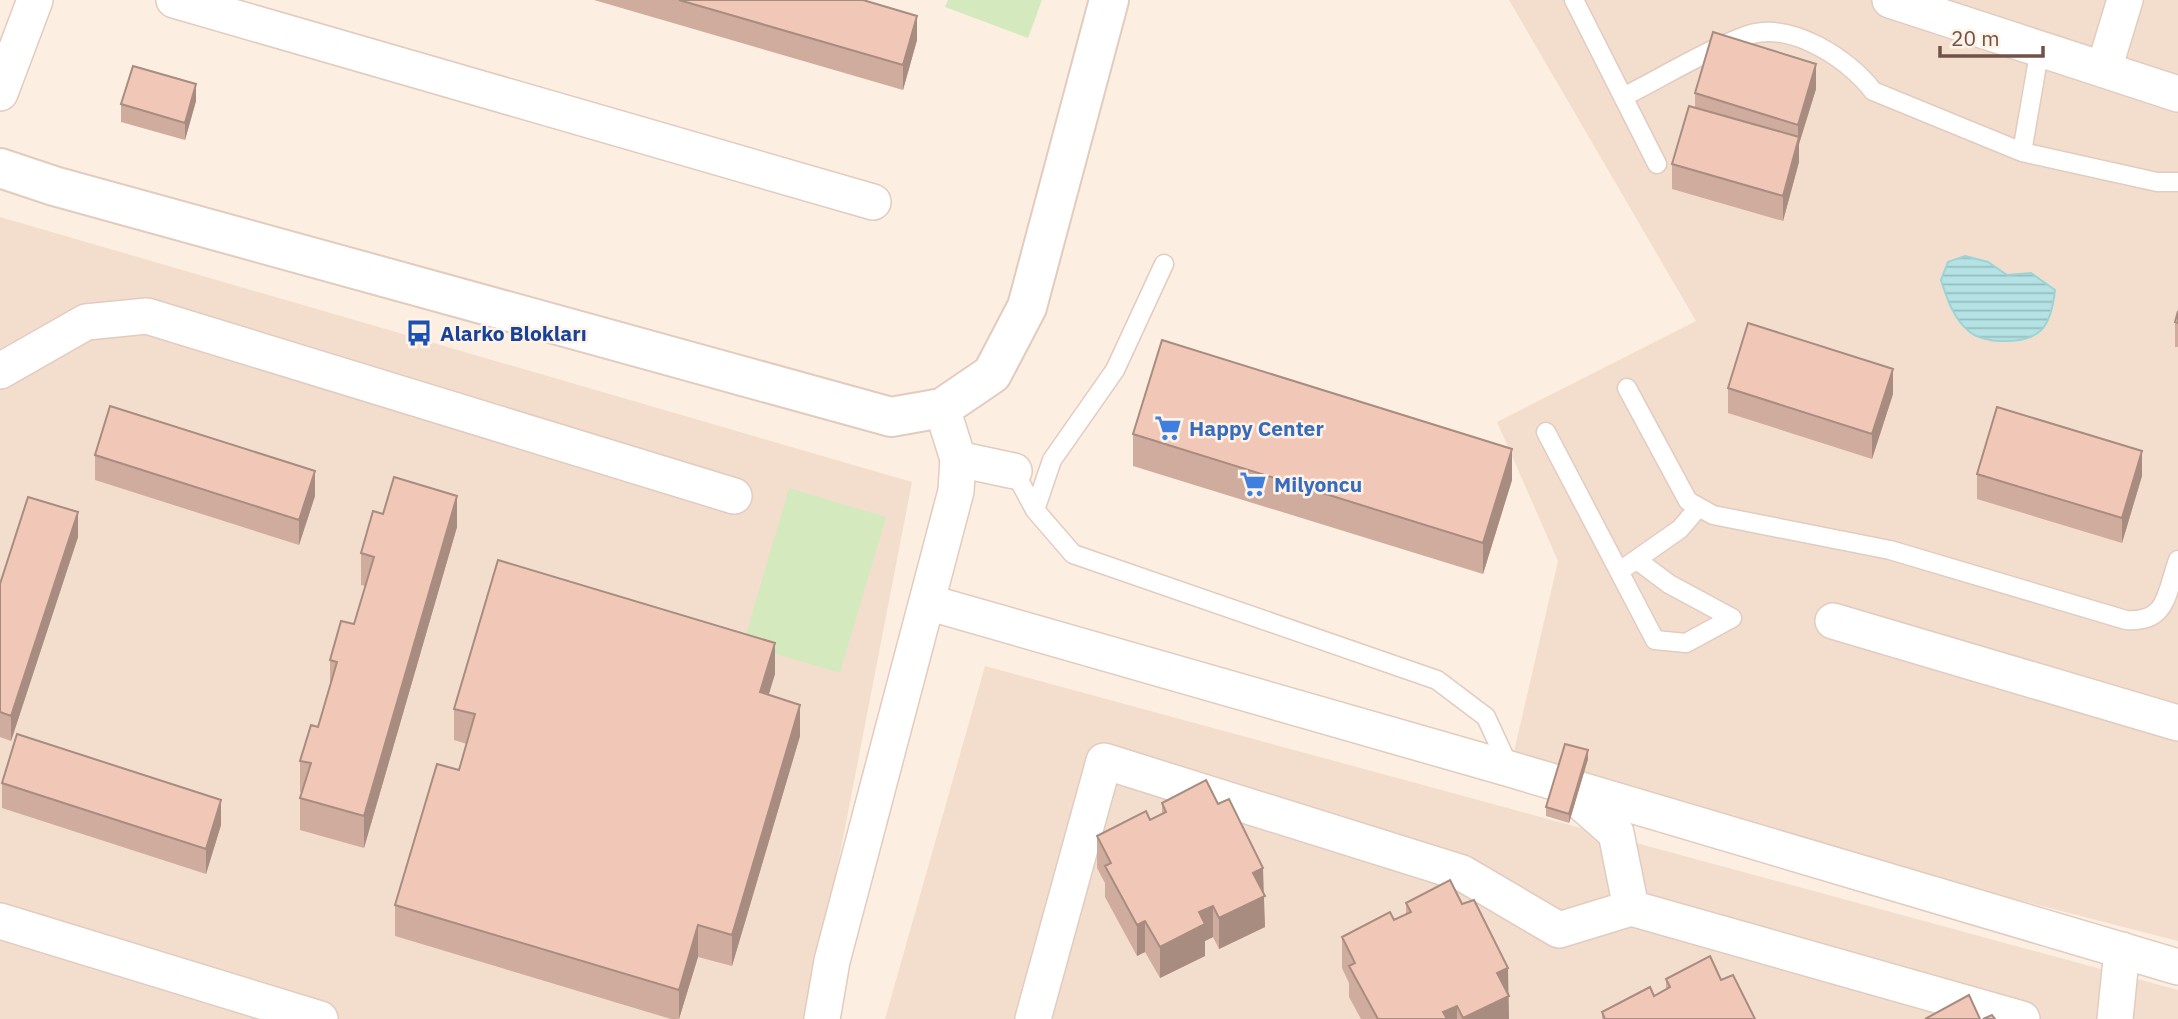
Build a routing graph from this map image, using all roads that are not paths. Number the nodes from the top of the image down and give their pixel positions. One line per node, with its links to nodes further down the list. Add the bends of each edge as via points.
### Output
1 (35, 0): 9 (street)
2 (174, 0): 16 (street)
3 (1110, 0): 20 (street, via 1027,307 992,374)
4 (1574, 0): 11 (lane)
5 (2125, 0): 8 (street)
6 (1908, 3): 7 (street)
7 (2040, 48): 8 (street); 12 (lane)
8 (2104, 69): 10 (street)
9 (0, 93)
10 (2178, 94)
11 (1623, 97): 12 (lane, via 1750,34 1782,34 1825,50 1862,76 1874,91); 13 (lane)
12 (2022, 152): 15 (lane, via 2157,182)
13 (1657, 164)
14 (0, 168): 20 (street, via 891,417)
15 (2178, 182)
16 (873, 202)
17 (1164, 264): 26 (lane, via 1115,370 1052,460)
18 (0, 371): 24 (street, via 86,322 147,316)
19 (1627, 388): 25 (lane, via 1688,501)
20 (943, 408): 22 (street)
21 (1546, 432): 29 (lane)
22 (958, 459): 23 (street); 30 (street, via 957,491)
23 (1014, 471): 26 (lane)
24 (734, 496)
25 (1698, 509): 27 (lane, via 1680,529); 28 (lane, via 1890,551 2126,620 2147,622 2159,613)
26 (1035, 510): 33 (lane, via 1073,554 1437,680 1486,718)
27 (1637, 559): 29 (lane); 29 (lane, via 1669,584 1732,618 1686,643 1655,640)
28 (2178, 559)
29 (1619, 571)
30 (927, 602): 33 (street); 40 (street, via 832,961)
31 (1833, 621): 32 (street)
32 (2178, 723)
33 (1510, 769): 34 (street)
34 (1559, 783): 35 (street, via 1616,833); 37 (street)
35 (1631, 908): 41 (street, via 1559,930 1462,873 1104,761); 42 (street)
36 (0, 921): 39 (street)
37 (2122, 950): 38 (street); 43 (street)
38 (2178, 967)
39 (320, 1019)
40 (822, 1019)
41 (1033, 1019)
42 (2022, 1019)
43 (2115, 1019)

